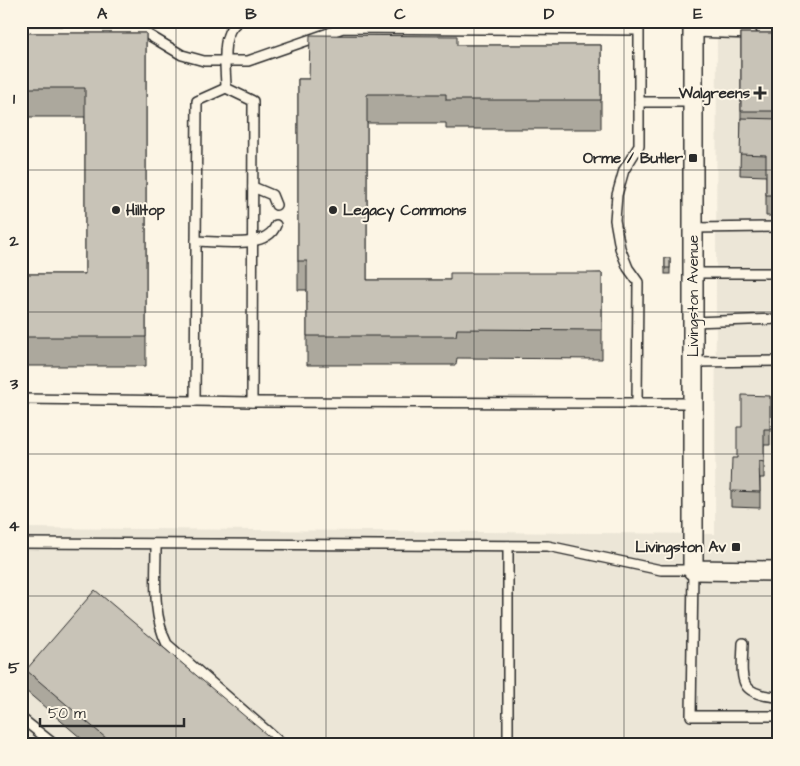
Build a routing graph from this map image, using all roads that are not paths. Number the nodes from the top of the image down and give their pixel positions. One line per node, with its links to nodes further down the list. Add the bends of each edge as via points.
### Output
1 (238, 21): 5 (lane, via 229,32)
2 (693, 27): 4 (lane); 8 (street, Livingston Avenue)
3 (21, 31): 5 (lane, via 142,31 182,55 204,61)
4 (760, 34)
5 (226, 61): 6 (lane); 7 (lane, via 248,61 344,28 639,30)
6 (226, 88): 9 (lane, via 254,101); 14 (lane, via 197,101)
7 (640, 102): 8 (lane); 25 (lane, via 639,146 624,170 615,220 620,248 638,282)
8 (693, 102): 13 (street, Livingston Avenue)
9 (254, 187): 10 (lane, via 272,195); 15 (lane)
10 (276, 205)
11 (276, 225): 15 (lane, via 273,234)
12 (779, 227): 13 (lane)
13 (693, 228): 16 (street, Livingston Avenue)
14 (196, 241): 15 (lane); 23 (lane)
15 (253, 242): 24 (lane)
16 (693, 273): 17 (lane); 19 (street, Livingston Avenue)
17 (779, 273)
18 (779, 319): 19 (lane)
19 (693, 322): 21 (street, Livingston Avenue)
20 (779, 361): 21 (lane)
21 (693, 362): 26 (street, Livingston Avenue)
22 (21, 399): 23 (lane)
23 (195, 401): 24 (lane)
24 (252, 402): 25 (lane)
25 (637, 403): 26 (lane)
26 (693, 403): 30 (street, Livingston Avenue)
27 (21, 544): 28 (lane)
28 (156, 546): 29 (lane); 37 (lane, via 157,611 167,644)
29 (508, 546): 30 (lane, via 548,546 661,570); 38 (lane)
30 (693, 570): 31 (street); 34 (lane, via 692,716)
31 (779, 571)
32 (743, 643): 33 (lane, via 742,676 746,687 759,696)
33 (779, 698)
34 (779, 716)
35 (21, 718): 36 (lane)
36 (55, 745)
37 (283, 745)
38 (508, 745)

